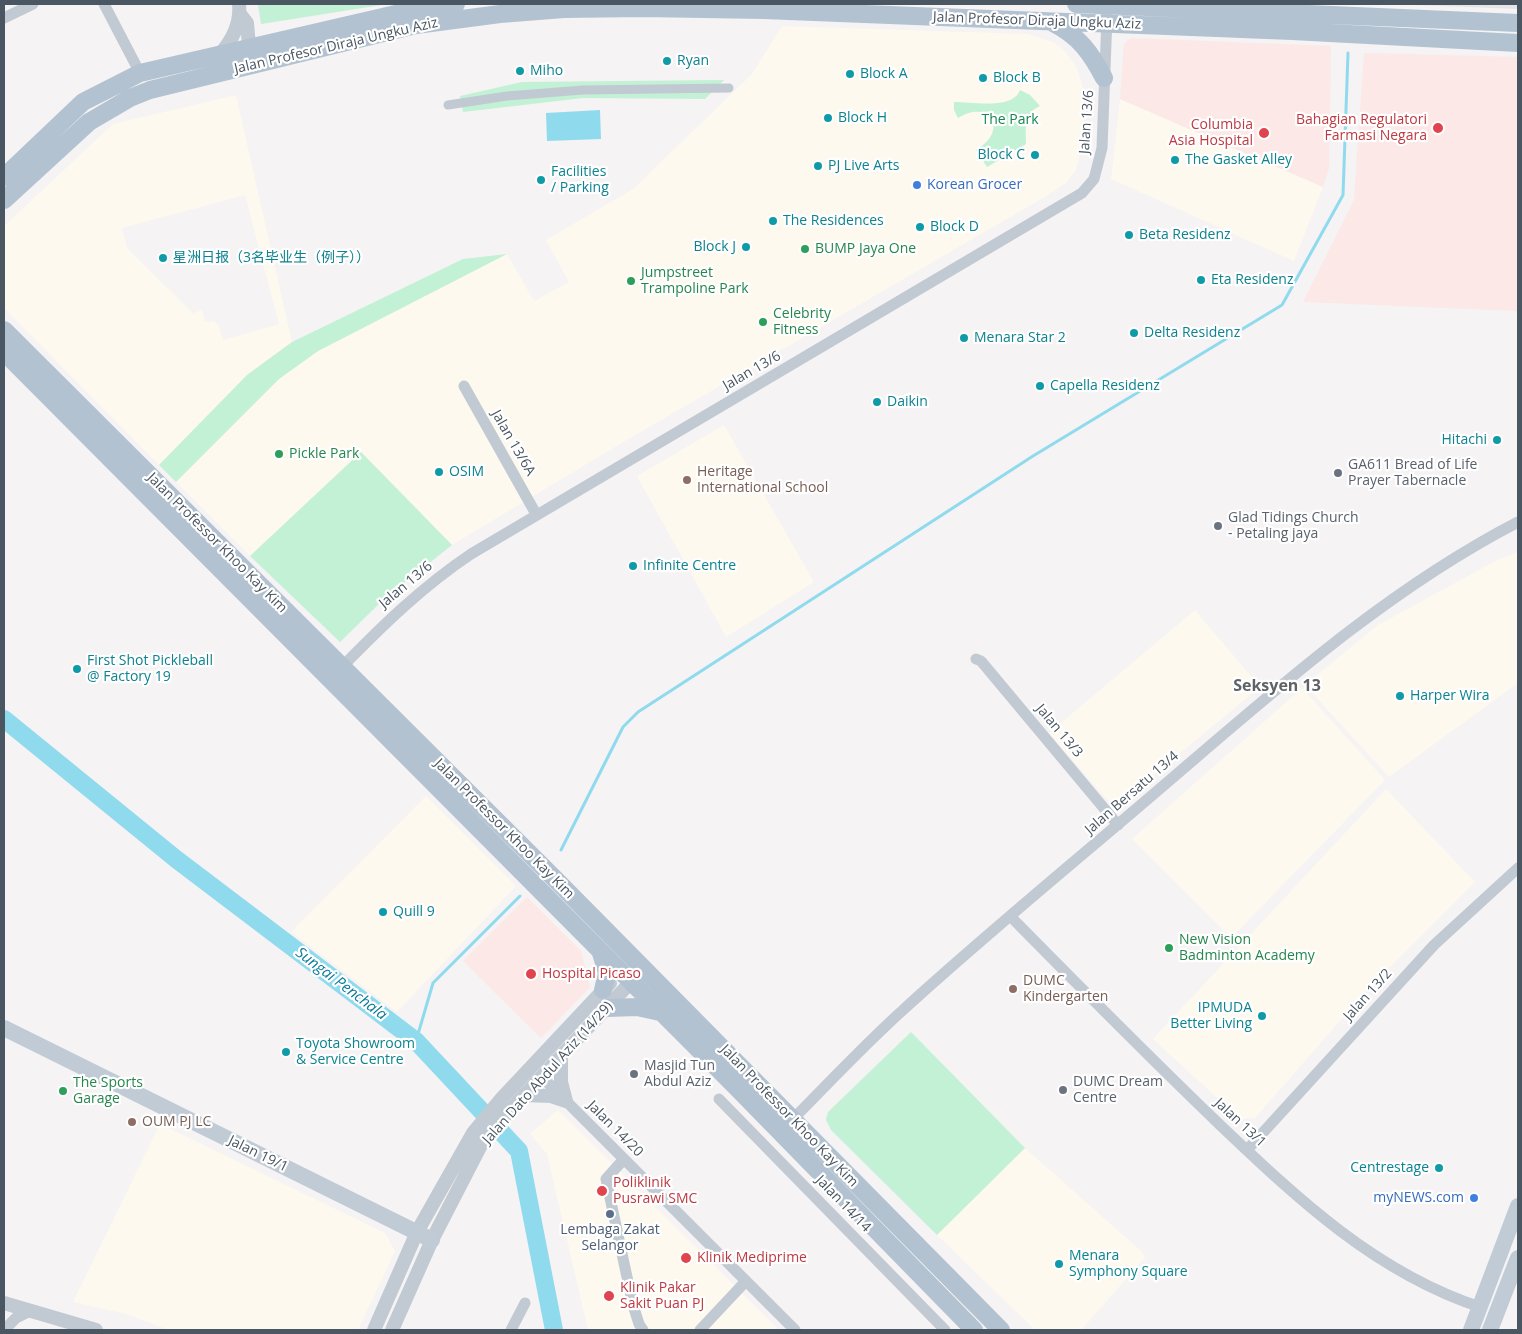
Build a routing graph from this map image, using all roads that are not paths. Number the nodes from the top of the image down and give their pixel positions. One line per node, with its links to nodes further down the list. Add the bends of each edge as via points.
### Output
1 (33, 4): 10 (street)
2 (104, 4): 18 (street)
3 (456, 4): 15 (main road, Jalan Profesor Diraja Ungku Aziz, via 413,10)
4 (1076, 4): 6 (main road, Jalan Profesor Diraja Ungku Aziz)
5 (1318, 4): 9 (main road, via 1326,12)
6 (1108, 5): 8 (main road, Jalan Profesor Diraja Ungku Aziz); 13 (street, Jalan 13/6)
7 (240, 9): 15 (street, via 247,23); 16 (street, via 235,36)
8 (1299, 16): 9 (main road, Jalan Profesor Diraja Ungku Aziz); 13 (main road, Jalan Profesor Diraja Ungku Aziz); 14 (main road, Jalan Profesor Diraja Ungku Aziz)
9 (1342, 16): 12 (main road, Jalan Profesor Diraja Ungku Aziz)
10 (4, 18)
11 (1049, 21): 13 (main road, Jalan Profesor Diraja Ungku Aziz); 17 (main road, Jalan Profesor Diraja Ungku Aziz, via 745,10 564,9 416,25); 19 (main road, via 1076,37 1093,56)
12 (1518, 23)
13 (1107, 24): 19 (street, Jalan 13/6)
14 (1518, 43)
15 (251, 48): 16 (main road, Jalan Profesor Diraja Ungku Aziz); 17 (street, via 250,56)
16 (221, 53): 18 (main road, Jalan Profesor Diraja Ungku Aziz)
17 (228, 70): 23 (main road, Jalan Profesor Diraja Ungku Aziz, via 130,98 89,122)
18 (140, 73): 22 (main road, Jalan Profesor Diraja Ungku Aziz, via 84,102)
19 (1104, 78): 27 (street, Jalan 13/6, via 1102,148 1094,179 1082,193)
20 (729, 88): 21 (street, via 583,90)
21 (448, 105)
22 (4, 177)
23 (4, 200)
24 (4, 330): 30 (main road, Jalan Professor Khoo Kay Kim)
25 (4, 352): 35 (main road, Jalan Professor Khoo Kay Kim)
26 (464, 386): 27 (street, Jalan 13/6A)
27 (536, 514): 30 (street, Jalan 13/6, via 433,580 392,615)
28 (1518, 522): 31 (street, Jalan Bersatu 13/4, via 1451,559 1359,622)
29 (976, 659): 31 (street, Jalan 13/3)
30 (342, 667): 34 (main road, Jalan Professor Khoo Kay Kim)
31 (1118, 825): 33 (street, Jalan Bersatu 13/4)
32 (1518, 868): 51 (street, Jalan 13/2, via 1434,945)
33 (1011, 917): 48 (street, Jalan Bersatu 13/4, via 902,1010); 51 (street, Jalan 13/1, via 1124,1033)
34 (607, 932): 36 (main road); 38 (main road, Jalan Professor Khoo Kay Kim)
35 (601, 952): 36 (main road, Jalan Professor Khoo Kay Kim); 37 (main road, via 607,973)
36 (627, 976): 37 (street, Jalan Dato Abdul Aziz (14/29)); 38 (main road, via 647,979); 39 (street, Jalan Dato Abdul Aziz (14/29)); 40 (main road, Jalan Professor Khoo Kay Kim)
37 (604, 990): 42 (street, Jalan Dato Abdul Aziz (14/29))
38 (680, 1004): 48 (main road, Jalan Professor Khoo Kay Kim)
39 (607, 1008): 40 (main road, via 637,1007); 43 (street, Jalan Dato Abdul Aziz (14/29))
40 (661, 1012): 49 (main road, Jalan Professor Khoo Kay Kim)
41 (4, 1028): 54 (main road, Jalan 19/1)
42 (544, 1054): 44 (street); 45 (street, Jalan Dato Abdul Aziz (14/29))
43 (561, 1056): 44 (street, Jalan Dato Abdul Aziz (14/29)); 47 (street, via 561,1082)
44 (542, 1077): 45 (street, via 532,1076); 47 (street, Jalan 14/20)
45 (521, 1089): 47 (street); 50 (street, Jalan Dato Abdul Aziz (14/29), via 510,1110); 50 (street, Jalan Dato Abdul Aziz (14/29), via 502,1098)
46 (719, 1099): 64 (street, Jalan 14/14)
47 (566, 1101): 52 (street, Jalan 14/20)
48 (792, 1120): 49 (street, Jalan Bersatu 13/4); 73 (main road, Jalan Professor Khoo Kay Kim)
49 (780, 1133): 62 (main road, Jalan Professor Khoo Kay Kim)
50 (478, 1138): 54 (street, Jalan Dato Abdul Aziz (14/29))
51 (1246, 1150): 60 (street, Jalan 13/1, via 1322,1218 1377,1258 1433,1288)
52 (624, 1159): 56 (street, Jalan 14/20); 69 (street, via 606,1179 633,1304)
53 (1518, 1206): 60 (main road)
54 (425, 1236): 66 (street, Jalan Dato Abdul Aziz (14/29)); 67 (street, Jalan Dato Abdul Aziz (14/29))
55 (1518, 1258): 75 (main road)
56 (746, 1281): 70 (street); 71 (street, Jalan 14/20)
57 (4, 1303): 61 (street)
58 (525, 1303): 68 (street)
59 (4, 1307): 63 (street)
60 (1480, 1307): 74 (main road)
61 (30, 1311): 63 (street); 65 (street)
62 (956, 1313): 64 (street); 72 (main road, Jalan Professor Khoo Kay Kim)
63 (5, 1328)
64 (942, 1329)
65 (96, 1330)
66 (374, 1330)
67 (392, 1330)
68 (511, 1330)
69 (643, 1330)
70 (700, 1330)
71 (795, 1330)
72 (974, 1330)
73 (1001, 1330)
74 (1471, 1330)
75 (1490, 1330)

